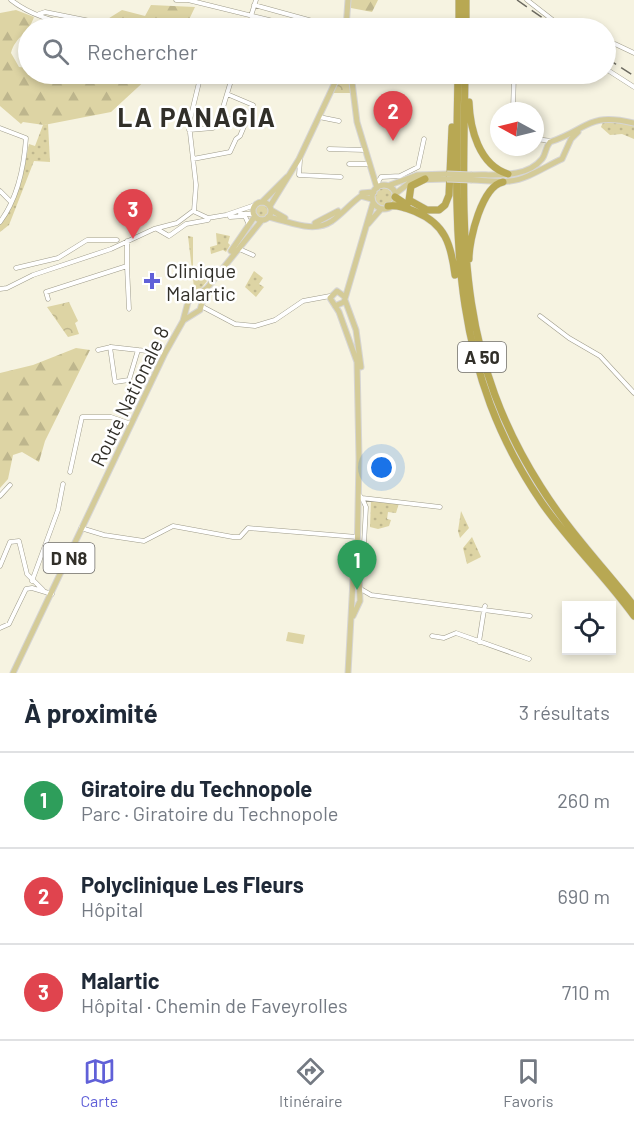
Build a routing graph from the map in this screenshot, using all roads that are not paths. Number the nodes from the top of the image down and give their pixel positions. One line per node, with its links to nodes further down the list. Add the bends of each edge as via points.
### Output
1 (11, 0): 10 (street, via 20,8)
2 (176, 0): 3 (street)
3 (182, 0): 4 (street)
4 (189, 0): 11 (street)
5 (348, 0): 16 (main road)
6 (459, 0): 17 (highway)
7 (466, 0): 18 (highway)
8 (527, 0): 19 (street)
9 (255, 3): 11 (street); 15 (street)
10 (39, 14): 12 (street); 13 (street)
11 (251, 16): 14 (street)
12 (45, 18)
13 (75, 18)
14 (259, 18)
15 (303, 18)
16 (346, 18)
17 (459, 18)
18 (466, 18)
19 (550, 18)
20 (616, 44): 21 (street)
21 (634, 53)
22 (616, 75): 32 (street)
23 (199, 84): 42 (street)
24 (230, 84): 33 (street)
25 (334, 84): 36 (main road)
26 (351, 84): 47 (main road)
27 (456, 84): 74 (highway, via 449,195 445,205)
28 (457, 84): 106 (highway, A 50, via 457,249)
29 (466, 84): 103 (highway, A 50, via 464,243)
30 (467, 84): 55 (highway, via 472,128)
31 (514, 84): 34 (street)
32 (634, 87)
33 (226, 94): 35 (street); 40 (street, via 253,105)
34 (513, 102)
35 (220, 115): 40 (street); 42 (street, via 213,128)
36 (319, 117): 38 (street); 51 (main road)
37 (607, 119): 39 (main road); 45 (main road, via 594,120); 49 (main road, via 579,131)
38 (339, 121)
39 (634, 123)
40 (245, 125): 50 (street, via 230,152)
41 (0, 128): 69 (street, via 26,138 21,177)
42 (189, 130): 50 (street)
43 (424, 139): 65 (street, via 418,167)
44 (544, 140): 45 (street)
45 (556, 141): 48 (main road); 49 (main road)
46 (330, 149): 47 (street)
47 (365, 150): 54 (main road)
48 (546, 150): 52 (main road); 58 (main road, via 532,167)
49 (566, 150): 52 (main road, via 562,159)
50 (193, 159): 73 (street)
51 (299, 159): 56 (main road); 59 (street, via 299,175)
52 (553, 160): 64 (main road, via 526,177)
53 (349, 164): 54 (street)
54 (371, 164): 65 (main road)
55 (490, 165): 57 (highway); 58 (highway)
56 (294, 169): 68 (main road); 71 (main road)
57 (490, 174): 58 (main road); 61 (main road); 63 (main road)
58 (508, 174)
59 (341, 177)
60 (447, 177): 61 (main road, bridge); 62 (main road); 65 (main road, via 417,175)
61 (472, 177): 63 (main road)
62 (425, 179): 67 (main road, via 408,182); 74 (highway, via 411,186 408,198 416,206)
63 (484, 180): 64 (main road)
64 (503, 182): 103 (highway, via 495,184 488,194 471,239)
65 (380, 187): 67 (main road); 71 (main road, via 359,195 330,218 316,223 281,217); 72 (main road); 78 (main road, via 361,196 333,220 316,226); 85 (main road)
66 (0, 191): 69 (street)
67 (395, 195): 72 (main road); 74 (highway, via 401,203)
68 (262, 202): 70 (main road); 71 (main road)
69 (12, 203): 80 (street)
70 (255, 205): 75 (street, via 226,215 206,218); 76 (main road)
71 (270, 208): 78 (main road)
72 (385, 208): 85 (main road); 106 (highway, via 403,207 428,217 444,231 451,247)
73 (194, 211): 75 (street); 81 (street)
74 (435, 212)
75 (199, 214): 79 (street)
76 (254, 215): 77 (street); 78 (main road); 83 (main road)
77 (231, 216): 79 (street); 83 (street, via 245,216)
78 (265, 219): 88 (main road)
79 (197, 221): 84 (street, via 180,226 169,236)
80 (0, 222)
81 (166, 226): 82 (street); 84 (street)
82 (154, 228): 84 (street); 87 (street)
83 (248, 228): 88 (main road)
84 (163, 231)
85 (363, 234): 92 (main road)
86 (117, 240): 91 (street, via 87,240 58,258)
87 (127, 241): 90 (street); 94 (street)
88 (236, 247): 89 (street); 93 (main road)
89 (253, 255)
90 (128, 266): 96 (street, via 46,292); 100 (street)
91 (16, 268)
92 (348, 281): 95 (main road); 98 (main road)
93 (207, 288): 97 (main road); 101 (main road)
94 (0, 289)
95 (339, 291): 98 (main road); 99 (main road)
96 (48, 299)
97 (194, 299): 101 (main road); 102 (main road, Route Nationale 8, via 188,303)
98 (345, 299): 99 (main road, via 341,306); 116 (main road, via 354,323 360,361)
99 (332, 302): 101 (street, via 317,298 303,301 275,320 255,326 236,324); 116 (main road, via 357,362)
100 (129, 309)
101 (199, 309): 102 (main road); 105 (main road, Route Nationale 8)
102 (188, 310): 105 (main road, Route Nationale 8 / D N8)
103 (471, 312): 132 (highway, A 50, via 490,383 520,451 551,502)
104 (540, 316): 111 (street, via 600,356)
105 (183, 321): 110 (main road, Route Nationale 8 / D N8)
106 (468, 333): 135 (highway, A 50, via 488,397 527,479 580,553)
107 (110, 347): 108 (street); 109 (street); 109 (street, via 118,383 129,380)
108 (98, 350)
109 (138, 350): 110 (street)
110 (165, 353): 112 (main road, Route Nationale 8 / D N8)
111 (634, 393)
112 (131, 424): 113 (street, via 111,417 82,417); 121 (main road, Route Nationale 8 / D N8)
113 (70, 472)
114 (63, 484): 126 (street, via 58,510)
115 (10, 485): 117 (street)
116 (360, 495): 118 (street); 119 (street); 122 (main road)
117 (0, 496)
118 (369, 497): 119 (street); 120 (street)
119 (366, 507): 123 (street, via 364,544)
120 (440, 507)
121 (82, 528): 122 (street, via 144,541 173,526 233,537 240,537 248,528); 129 (main road, Route Nationale 8 / D N8)
122 (357, 537): 123 (main road)
123 (356, 551): 125 (main road)
124 (0, 567): 126 (street, via 10,542 19,541)
125 (357, 577): 127 (main road); 131 (main road)
126 (32, 581): 128 (street)
127 (359, 588): 130 (street); 131 (main road)
128 (43, 590): 129 (street); 136 (street, via 26,589 9,624)
129 (51, 594): 140 (main road, Route Nationale 8 / D N8)
130 (371, 595): 131 (street); 133 (street)
131 (357, 602): 141 (main road, via 351,623)
132 (634, 606)
133 (484, 608): 134 (street); 138 (street)
134 (530, 616)
135 (634, 616)
136 (0, 628)
137 (432, 636): 138 (street, via 444,638 456,633)
138 (479, 642): 139 (street)
139 (529, 659)
140 (12, 673)
141 (348, 673)

